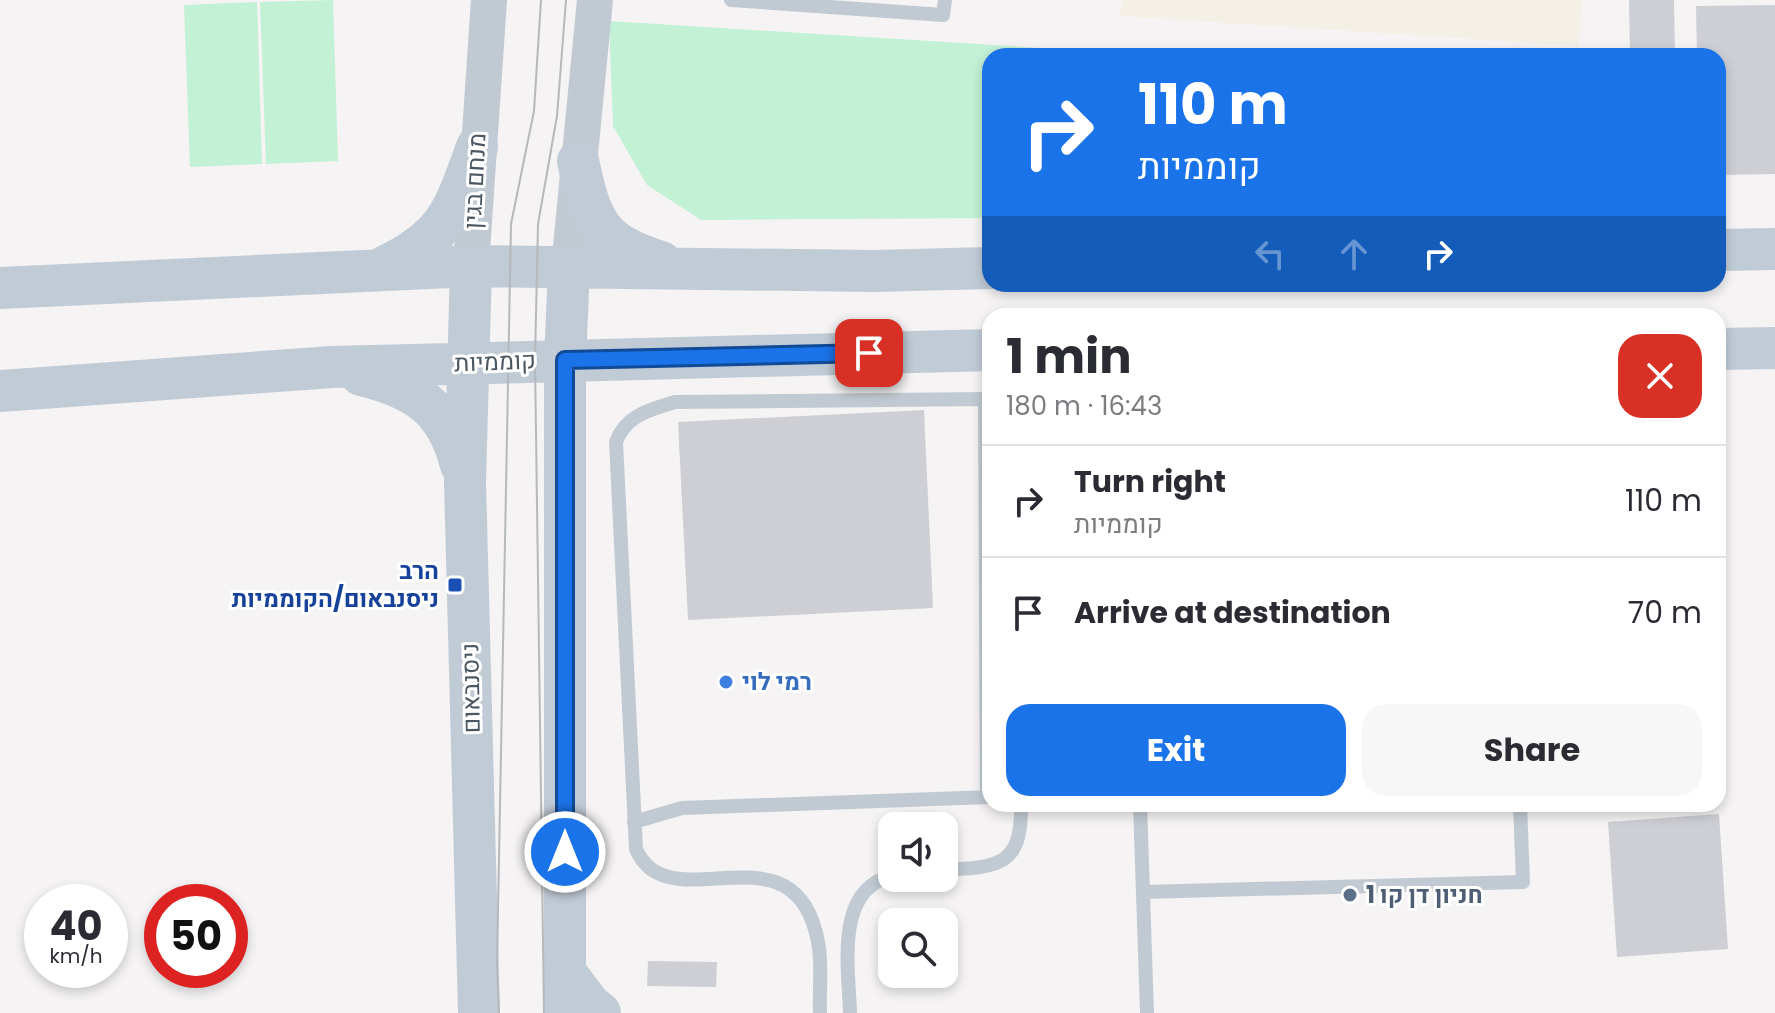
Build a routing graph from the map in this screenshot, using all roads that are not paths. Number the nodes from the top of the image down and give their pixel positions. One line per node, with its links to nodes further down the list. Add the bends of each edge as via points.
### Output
1 (489, 0): 7 (street, מנחם בגין)
2 (595, 0): 8 (street)
3 (731, 0): 5 (lane)
4 (945, 0): 6 (lane, via 943,15)
5 (750, 1): 6 (lane)
6 (859, 4)
7 (477, 147): 11 (street, מנחם בגין); 15 (main road, via 445,225 416,250)
8 (578, 161): 12 (street); 14 (main road, via 587,204 606,237 628,251)
9 (1775, 249): 10 (main road)
10 (1726, 250)
11 (471, 266): 12 (main road); 15 (main road); 21 (main road, מנחם בגין)
12 (569, 267): 14 (main road); 20 (main road)
13 (982, 268): 14 (main road)
14 (685, 269)
15 (371, 273): 16 (main road)
16 (0, 288)
17 (1775, 348): 18 (main road)
18 (1726, 349)
19 (982, 350): 20 (main road, קוממיות)
20 (565, 360): 21 (main road, קוממיות); 34 (main road)
21 (467, 363): 22 (main road, קוממיות); 25 (main road, ניסנבאום)
22 (332, 367): 23 (main road, קוממיות); 25 (main road, via 425,399 453,440)
23 (0, 391)
24 (982, 399): 30 (lane, via 675,402 622,426 616,442)
25 (465, 482): 35 (main road, ניסנבאום)
26 (982, 797): 30 (lane, via 682,808)
27 (1021, 812): 31 (lane, via 1015,850 998,862)
28 (1140, 812): 33 (lane)
29 (1520, 812): 33 (lane, via 1523,882)
30 (634, 822): 38 (lane, via 643,865 658,875 756,876 778,882 799,897 817,935)
31 (958, 868)
32 (878, 881): 39 (lane, via 861,895 851,916)
33 (1143, 892): 40 (lane)
34 (565, 972): 36 (main road); 37 (main road)
35 (479, 1013)
36 (565, 1013)
37 (600, 1013)
38 (820, 1013)
39 (850, 1013)
40 (1147, 1013)

